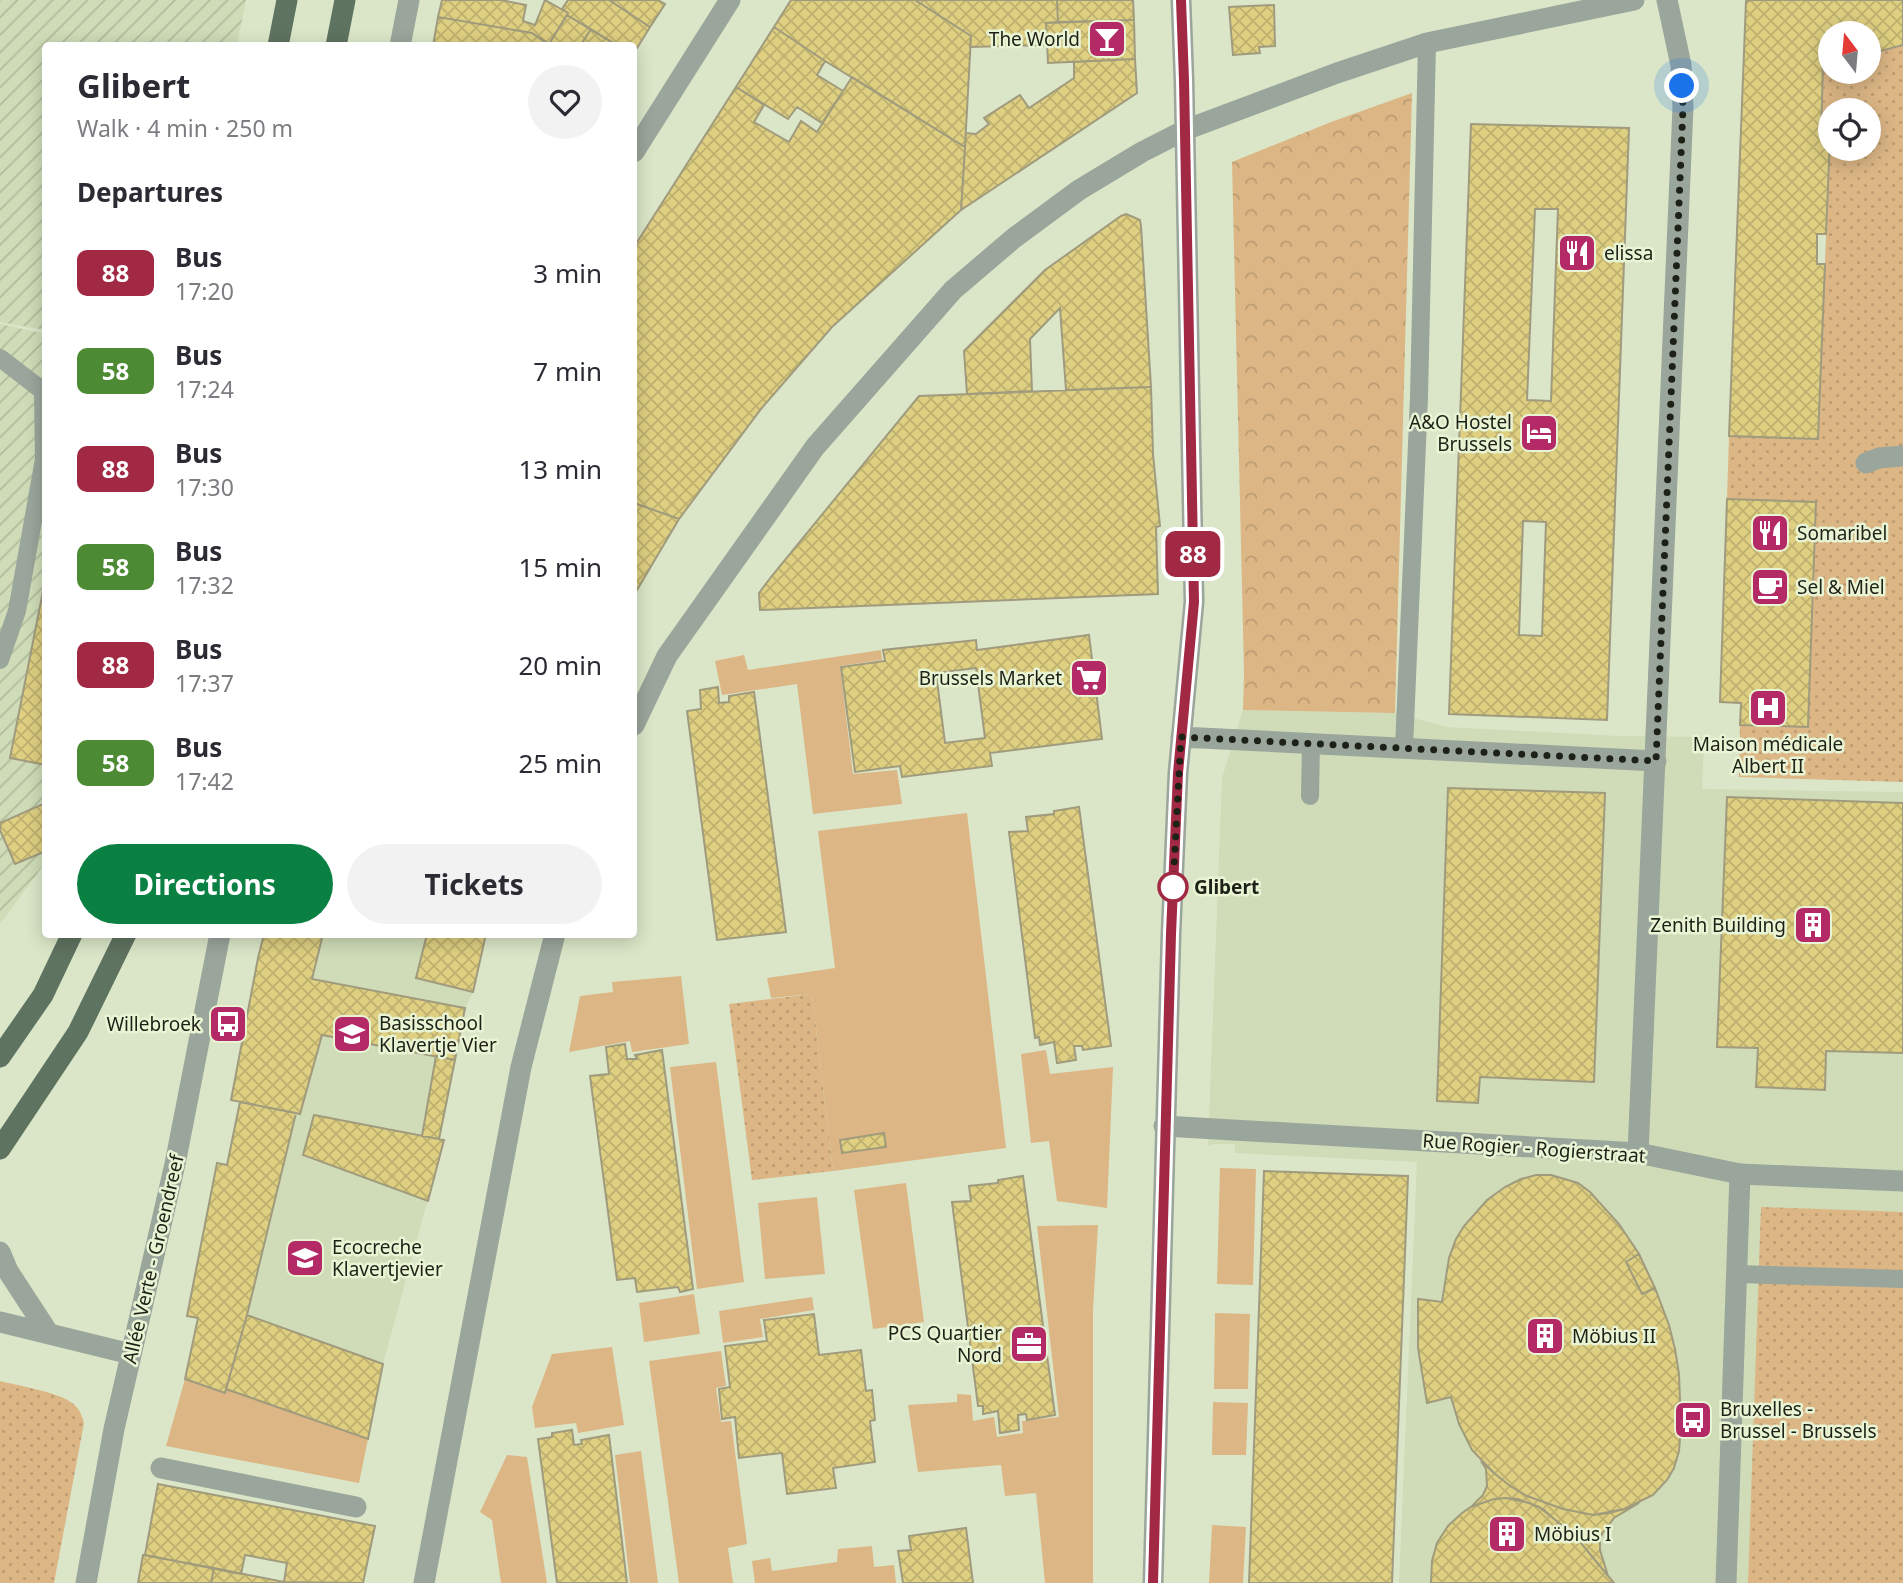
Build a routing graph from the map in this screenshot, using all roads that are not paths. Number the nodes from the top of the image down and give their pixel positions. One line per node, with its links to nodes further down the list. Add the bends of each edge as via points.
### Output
1 (286, 0): 8 (main road)
2 (345, 0): 9 (main road)
3 (409, 0): 10 (street)
4 (730, 0): 13 (street)
5 (1181, 0): 12 (street)
6 (1634, 0): 11 (street)
7 (1667, 0): 24 (street, via 1681,65 1683,107)
8 (279, 42)
9 (337, 42)
10 (401, 42)
11 (1427, 43): 12 (street); 23 (lane, via 1419,397)
12 (1185, 130): 20 (street, via 1079,190 953,290 815,447 667,656); 21 (street, via 1194,602)
13 (637, 147)
14 (0, 358): 15 (lane)
15 (42, 390)
16 (1903, 456): 17 (street)
17 (1866, 463)
18 (42, 471): 19 (lane, via 18,611)
19 (0, 660)
20 (637, 719)
21 (1181, 737): 22 (street); 31 (street)
22 (1311, 744): 23 (street); 25 (lane)
23 (1404, 748): 24 (street)
24 (1656, 761): 33 (street)
25 (1310, 796)
26 (70, 938): 30 (main road, via 43,995)
27 (124, 938): 32 (main road, via 78,1032)
28 (218, 938): 41 (street, Allée Verte - Groendreef, via 175,1164)
29 (554, 938): 45 (street, via 521,1067)
30 (0, 1057)
31 (1164, 1126): 33 (street, Rue Rogier - Rogierstraat); 46 (street)
32 (0, 1149)
33 (1638, 1153): 34 (street, Rue Rogier - Rogierstraat)
34 (1740, 1174): 35 (street, Rue Rogier - Rogierstraat); 37 (street)
35 (1903, 1181)
36 (4, 1261): 40 (street)
37 (1737, 1274): 38 (lane); 47 (street)
38 (1903, 1279)
39 (0, 1322): 40 (street)
40 (49, 1334): 41 (street)
41 (131, 1354): 44 (street, Allée Verte - Groendreef)
42 (162, 1468): 43 (street)
43 (355, 1507)
44 (86, 1583)
45 (424, 1583)
46 (1153, 1583)
47 (1726, 1583)

